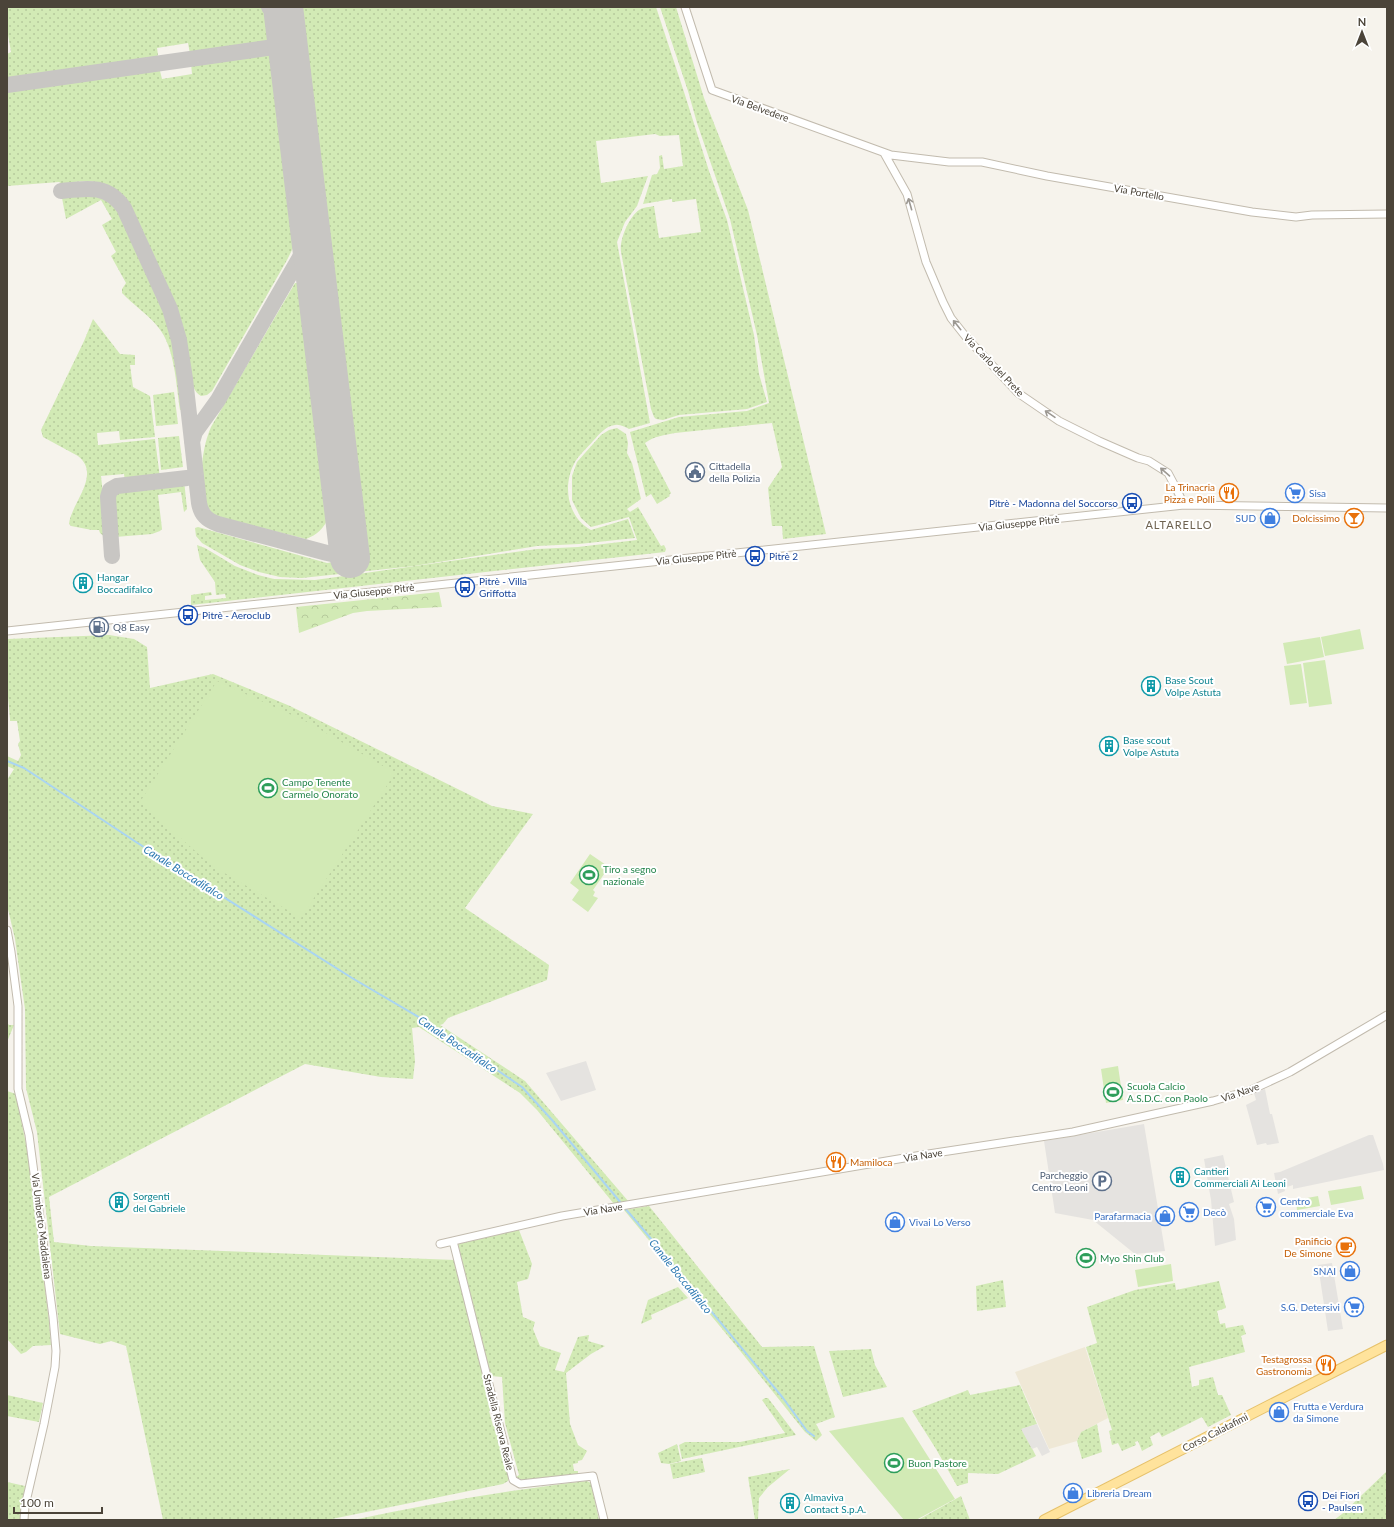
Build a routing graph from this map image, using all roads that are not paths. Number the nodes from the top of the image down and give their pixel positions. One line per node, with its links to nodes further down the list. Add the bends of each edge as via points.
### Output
1 (685, 7): 2 (street, Via Belvedere, via 712,90)
2 (884, 153): 3 (street, Via Belvedere); 5 (street, Via Carlo del Prete, one-way to 2, via 1168,473 1150,461 1099,441 1059,421 1018,393 966,337 951,318 943,302 926,262 907,194)
3 (891, 155): 4 (street, Via Portello, via 949,162 982,162 1252,212 1296,217)
4 (1387, 214)
5 (1184, 505): 6 (street, Via Giuseppe Pitrè); 7 (street, Via Giuseppe Pitrè)
6 (1387, 508)
7 (7, 631)
8 (7, 930): 13 (street, Via Umberto Maddalena, via 18,1006 18,1089 30,1135 56,1351)
9 (1387, 1015): 10 (street, Via Nave, via 1290,1072 1251,1090 1221,1099 1074,1132 562,1216)
10 (454, 1241): 11 (street, Via Nave); 14 (street, Stradella Riserva Reale, via 513,1480 520,1484 593,1476)
11 (440, 1244)
12 (1387, 1345): 15 (main road, Corso Calatafimi)
13 (24, 1520)
14 (604, 1520)
15 (1044, 1520)

